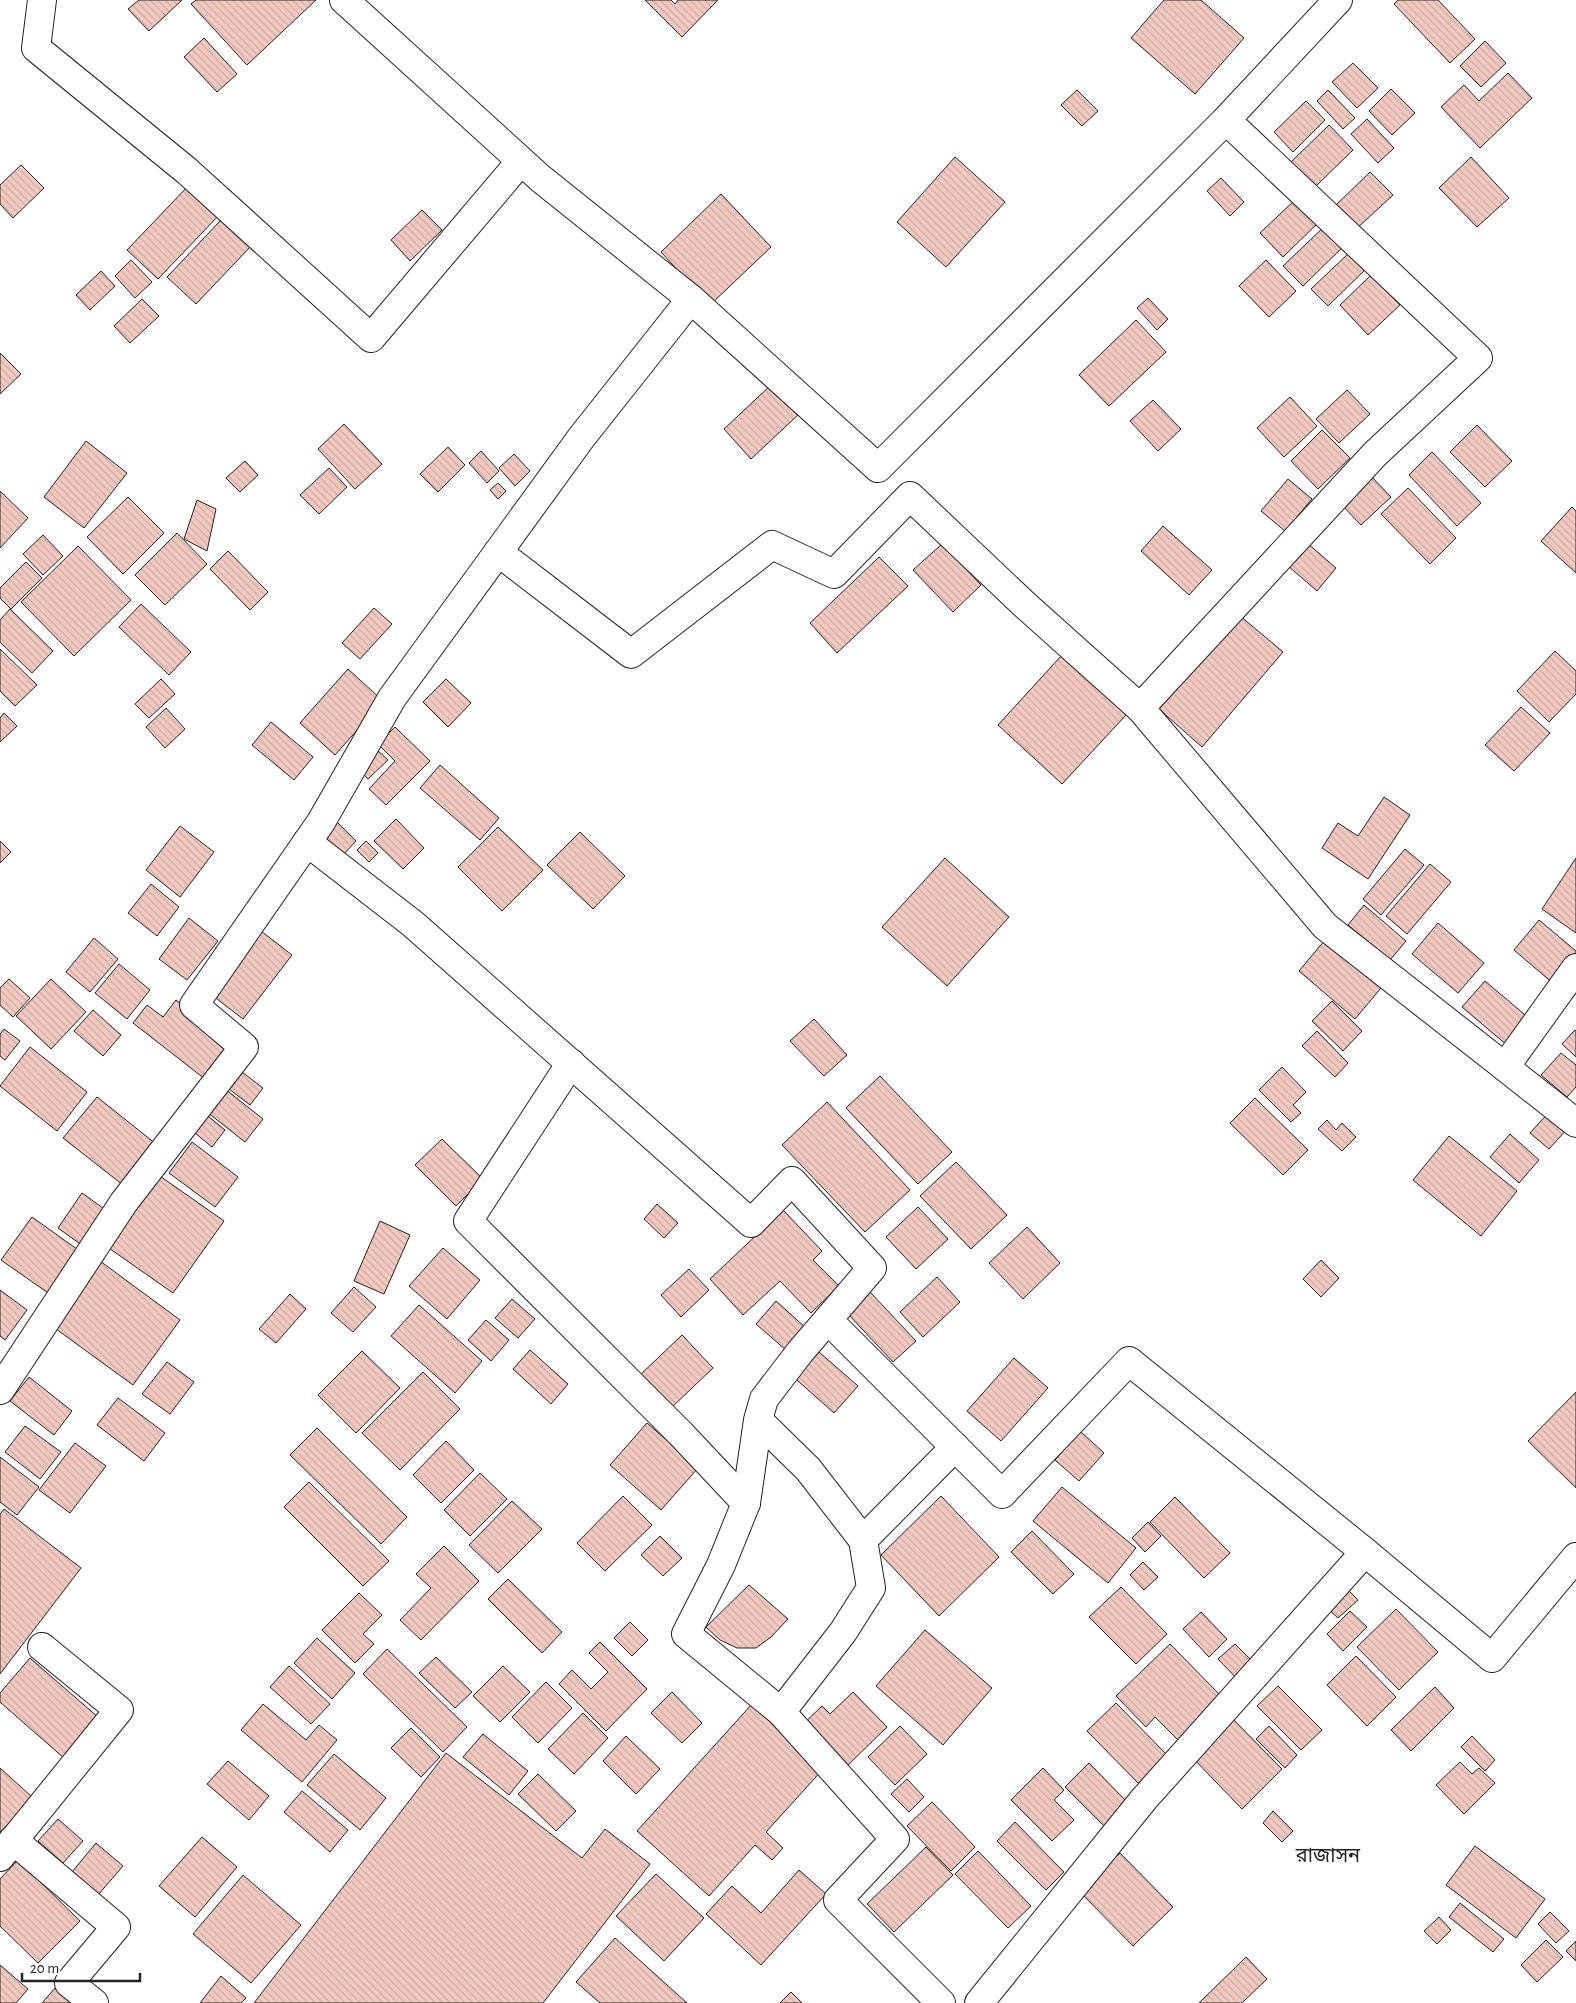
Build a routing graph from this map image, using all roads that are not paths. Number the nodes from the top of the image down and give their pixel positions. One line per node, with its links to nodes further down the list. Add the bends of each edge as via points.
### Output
1 (42, 0): 5 (street, via 36,48 188,171 371,338)
2 (344, 0): 5 (street)
3 (1338, 0): 4 (street)
4 (1226, 120): 7 (street); 10 (street, via 1478,358 1375,454)
5 (520, 161): 6 (street)
6 (691, 299): 7 (street); 9 (street, via 581,438)
7 (878, 468): 8 (street)
8 (910, 496): 9 (street, via 834,574 772,545 631,654); 10 (street)
9 (498, 552): 11 (street, via 392,698)
10 (1140, 708): 14 (street, via 1325,926)
11 (307, 842): 13 (street, via 413,924); 17 (street, via 194,1005 244,1047 124,1202)
12 (1576, 968): 14 (street)
13 (571, 1063): 16 (street, via 751,1223 792,1181 872,1268); 20 (street, via 468,1221)
14 (1505, 1067): 15 (street)
15 (1576, 1123)
16 (828, 1320): 18 (street, via 764,1399); 19 (street)
17 (0, 1390)
18 (758, 1420): 20 (street); 21 (street, via 808,1469)
19 (955, 1447): 21 (street); 22 (street, via 1002,1494 1129,1361)
20 (746, 1503): 25 (street, via 721,1564 686,1634)
21 (863, 1540): 25 (street, via 872,1588 843,1632)
22 (1365, 1552): 23 (street, via 1492,1658); 27 (street, via 1144,1799)
23 (1576, 1557)
24 (42, 1647): 26 (street, via 119,1710)
25 (781, 1712): 29 (street, via 896,1839 838,1900)
26 (7, 1848): 28 (street, via 116,1927 69,1983)
27 (991, 1999)
28 (94, 2003)
29 (941, 2003)

